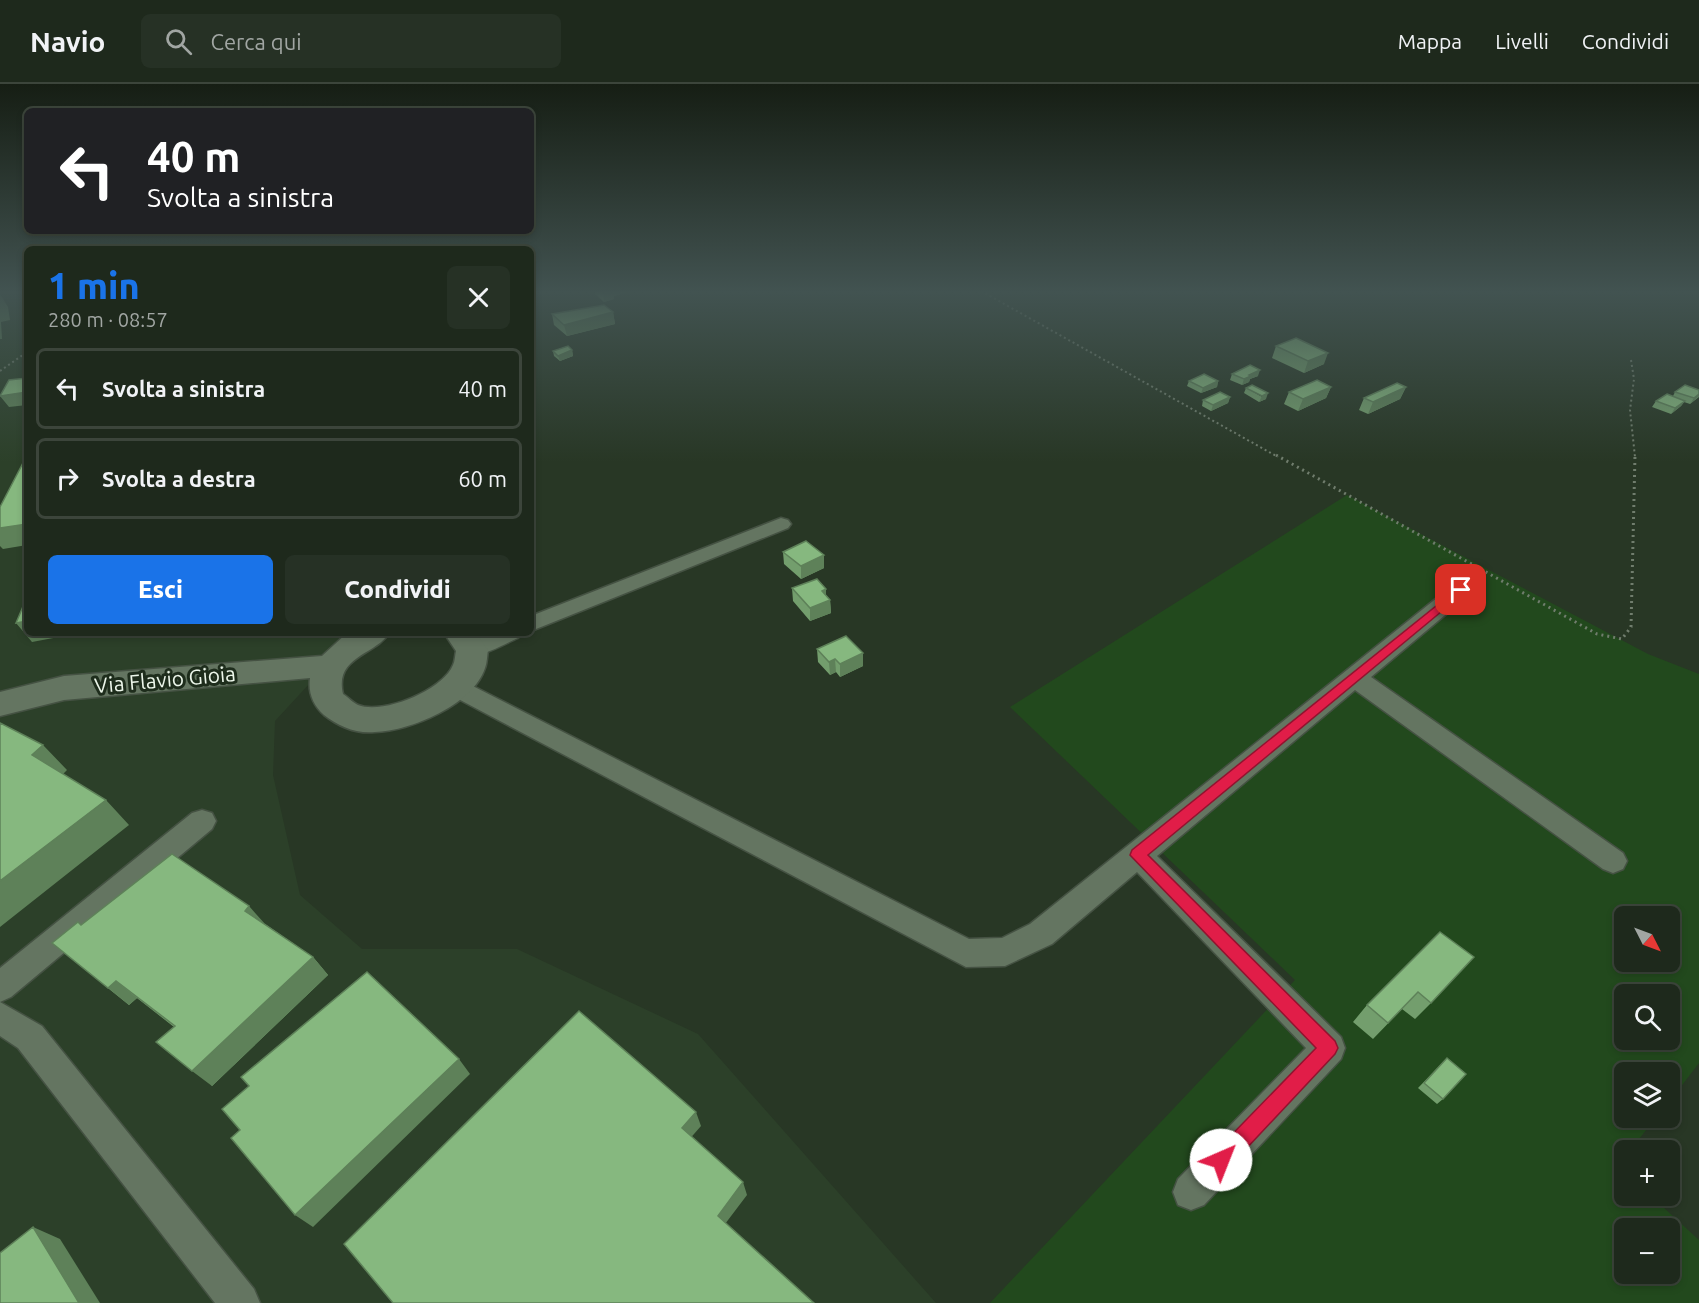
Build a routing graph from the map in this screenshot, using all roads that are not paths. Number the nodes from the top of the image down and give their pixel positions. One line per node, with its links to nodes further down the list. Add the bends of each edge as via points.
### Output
1 (781, 524): 3 (street)
2 (1461, 590): 8 (street)
3 (534, 623)
4 (369, 636): 7 (main road, via 351,646)
5 (493, 636): 6 (street)
6 (465, 641): 9 (main road, via 470,663)
7 (332, 667): 9 (main road, via 326,677 325,693 334,707 350,716 373,720 399,717 424,708); 10 (main road, Via Flavio Gioia, via 63,688)
8 (1354, 677): 12 (street); 13 (street)
9 (455, 687): 12 (street, via 966,953 1005,952 1041,934)
10 (0, 704)
11 (202, 821): 14 (street)
12 (1138, 855): 16 (street, via 1329,1048)
13 (1613, 861)
14 (0, 987)
15 (0, 1017): 17 (street, via 30,1037)
16 (1191, 1192)
17 (240, 1303)

